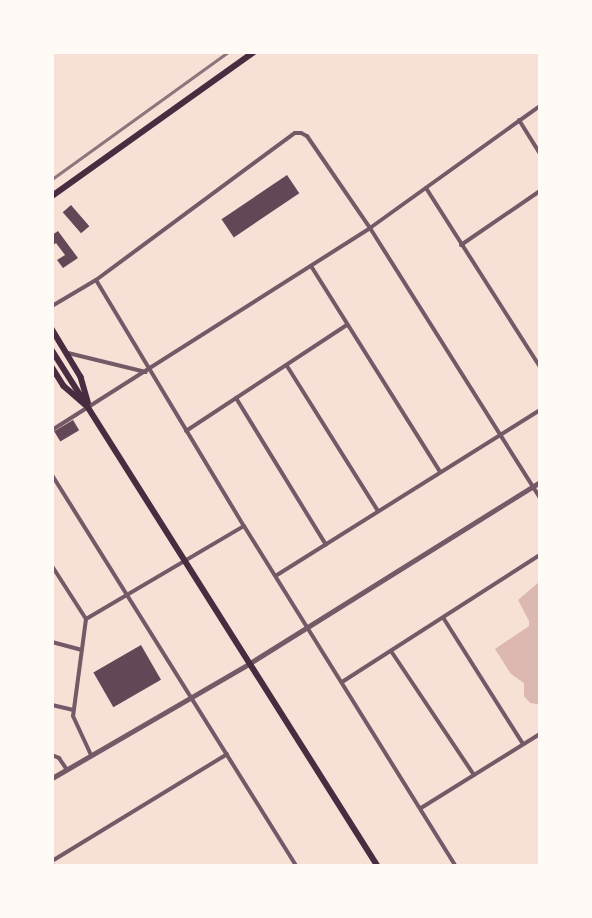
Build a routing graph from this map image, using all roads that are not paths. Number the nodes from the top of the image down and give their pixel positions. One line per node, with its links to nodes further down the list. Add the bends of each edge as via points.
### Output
1 (254, 52): 7 (main road)
2 (540, 106): 3 (street)
3 (519, 120): 4 (street); 5 (street)
4 (540, 153)
5 (426, 188): 8 (street); 9 (street)
6 (540, 190): 9 (street)
7 (52, 196)
8 (370, 228): 10 (street); 11 (street, via 307,136 295,133); 26 (street)
9 (461, 245): 19 (street)
10 (311, 266): 13 (street); 20 (street)
11 (96, 280): 12 (street); 20 (street)
12 (52, 306)
13 (348, 325): 17 (street); 27 (street)
14 (52, 329): 16 (main road)
15 (52, 350): 22 (main road)
16 (68, 353): 20 (street); 22 (main road, via 81,377)
17 (287, 366): 21 (street); 32 (street)
18 (52, 367): 22 (main road, via 64,386)
19 (540, 367)
20 (148, 371): 22 (street); 25 (street)
21 (236, 398): 25 (street); 34 (street)
22 (90, 409): 24 (street); 36 (main road)
23 (540, 410): 26 (street)
24 (52, 430)
25 (186, 430): 33 (street)
26 (499, 436): 27 (street); 30 (street)
27 (440, 472): 32 (street)
28 (52, 475): 39 (street)
29 (540, 482): 30 (street)
30 (532, 487): 31 (street); 42 (street)
31 (540, 498)
32 (378, 511): 34 (street)
33 (244, 526): 36 (street); 38 (street)
34 (326, 545): 38 (street)
35 (540, 555): 41 (street)
36 (186, 562): 39 (street); 46 (main road)
37 (52, 566): 40 (street)
38 (277, 576): 42 (street)
39 (124, 594): 40 (street); 48 (street)
40 (86, 618): 44 (street)
41 (444, 618): 45 (street); 52 (street)
42 (307, 628): 46 (street); 47 (street)
43 (52, 642): 44 (street)
44 (81, 650): 50 (street)
45 (391, 651): 47 (street); 57 (street)
46 (250, 663): 48 (street); 62 (main road)
47 (342, 682): 59 (street)
48 (192, 698): 53 (street); 55 (street)
49 (52, 705): 50 (street)
50 (73, 710): 55 (street, via 76,727)
51 (540, 734): 52 (street)
52 (522, 744): 57 (street)
53 (227, 754): 60 (street); 61 (street)
54 (52, 755): 56 (street, via 59,758)
55 (92, 755): 56 (street)
56 (67, 770): 58 (street)
57 (474, 775): 59 (street)
58 (52, 778)
59 (421, 808): 63 (street)
60 (53, 863)
61 (296, 866)
62 (378, 866)
63 (456, 866)

